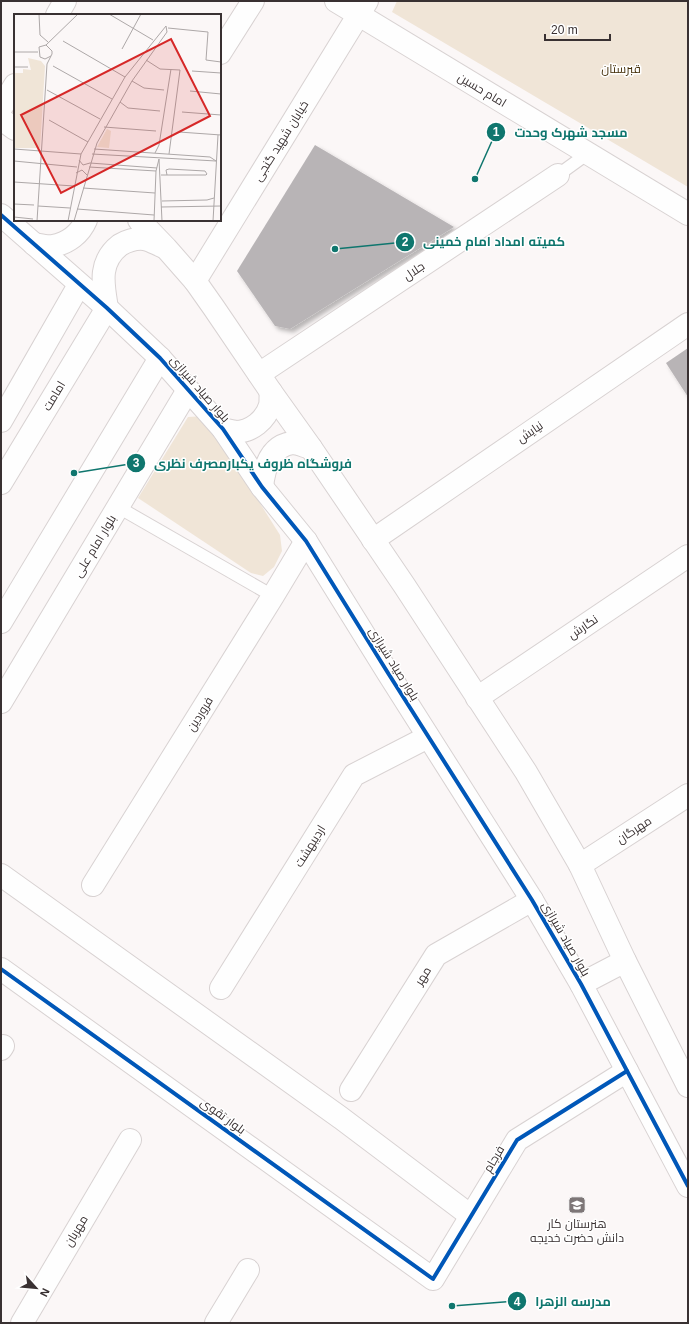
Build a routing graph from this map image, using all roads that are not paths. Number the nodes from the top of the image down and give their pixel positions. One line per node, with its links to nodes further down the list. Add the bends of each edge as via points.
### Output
1 (65, 1): 5 (street)
2 (253, 1): 6 (street)
3 (336, 1): 4 (street, امام حسین)
4 (363, 8): 11 (street, امام حسین); 19 (street, خیابان شهید گنجی)
5 (58, 14)
6 (221, 52)
7 (14, 87): 8 (street)
8 (1, 108)
9 (1, 119): 10 (street)
10 (14, 128)
11 (587, 154): 12 (lane, جلال); 13 (street, امام حسین)
12 (558, 175): 24 (street, جلال)
13 (688, 214)
14 (1, 215): 17 (street, بلوار صیاد شیرازی)
15 (86, 221): 17 (street, via 83,228 69,240 52,246)
16 (140, 221): 18 (street)
17 (34, 244): 20 (street, بلوار صیاد شیرازی)
18 (166, 248): 19 (street); 21 (street, via 144,239 127,240 113,251 104,268)
19 (195, 281): 24 (street)
20 (79, 285): 21 (street, بلوار صیاد شیرازی); 27 (street)
21 (107, 308): 23 (street, بلوار صیاد شیرازی); 30 (street, امامت)
22 (688, 324): 33 (street, نیایش)
23 (160, 358): 25 (street, بلوار صیاد شیرازی); 37 (street)
24 (259, 374): 26 (street)
25 (188, 390): 28 (street, بلوار صیاد شیرازی); 32 (street, بلوار امام علی)
26 (271, 392): 28 (street, via 266,416 257,424 246,430 234,432); 29 (street)
27 (1, 421)
28 (222, 429): 31 (street, بلوار صیاد شیرازی)
29 (311, 448): 31 (street, via 293,443 280,448 268,459 263,472); 33 (street)
30 (1, 483)
31 (262, 487): 34 (street, بلوار صیاد شیرازی)
32 (118, 507): 36 (lane); 39 (street, بلوار امام علی)
33 (373, 540): 38 (street)
34 (306, 541): 36 (street, فروردین); 40 (street, بلوار صیاد شیرازی)
35 (688, 556): 38 (street, نگارش)
36 (273, 596): 44 (street, فروردین)
37 (1, 622)
38 (477, 698): 42 (street, via 526,772)
39 (1, 702)
40 (428, 737): 45 (street, بلوار صیاد شیرازی); 49 (street, اردیبهشت, via 354,775)
41 (688, 796): 42 (street, مهرگان)
42 (580, 865): 46 (street)
43 (1, 875): 55 (street, via 341,1118)
44 (93, 885)
45 (532, 900): 48 (street, بلوار صیاد شیرازی); 52 (street, مهر, via 436,955)
46 (625, 961): 48 (street); 51 (street)
47 (1, 969): 57 (street, بلوار تقوی)
48 (581, 984): 50 (street, بلوار صیاد شیرازی)
49 (221, 988)
50 (628, 1071): 54 (street, بلوار صیاد شیرازی); 55 (street, فرجام, via 517,1140)
51 (688, 1086)
52 (351, 1090)
53 (130, 1140): 58 (street, مهربان)
54 (688, 1186)
55 (471, 1216): 57 (street, فرجام)
56 (248, 1270): 59 (street)
57 (433, 1279)
58 (22, 1323)
59 (216, 1323)

